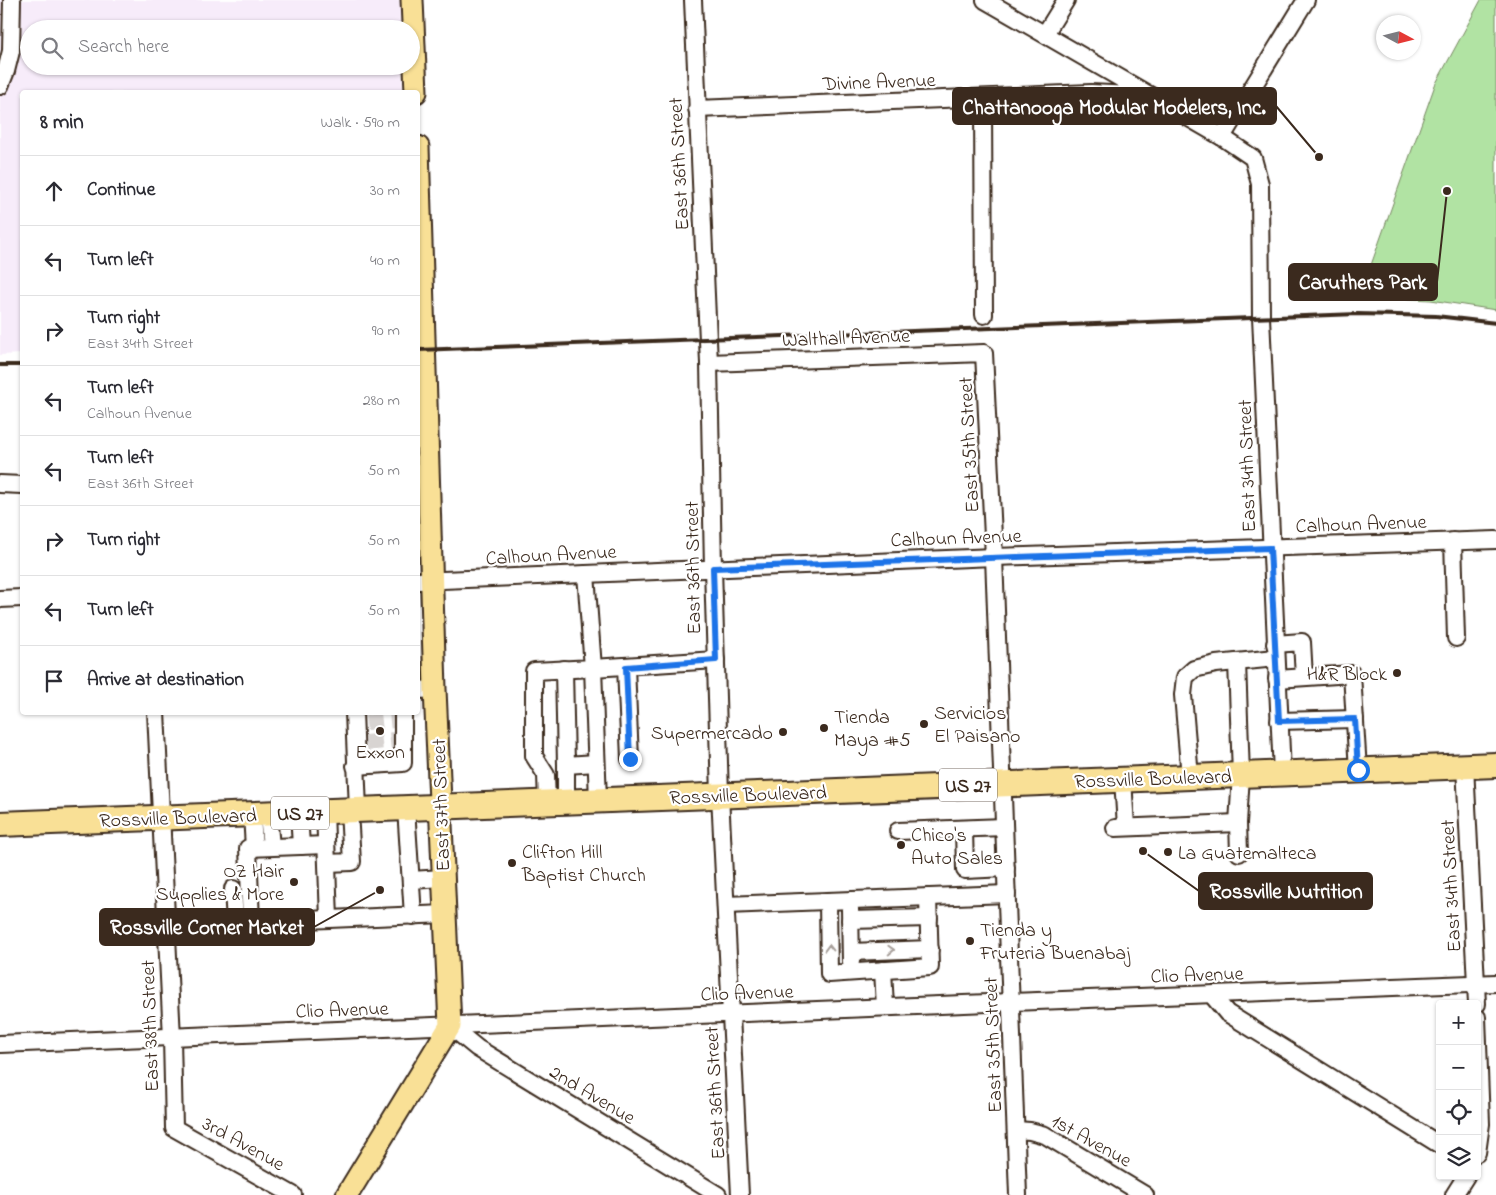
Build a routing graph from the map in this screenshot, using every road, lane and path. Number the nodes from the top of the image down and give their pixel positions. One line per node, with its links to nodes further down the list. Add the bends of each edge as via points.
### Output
1 (12, 0): 10 (street, via 11,51)
2 (412, 0): 7 (main road)
3 (693, 0): 14 (street, East 36th Street)
4 (985, 0): 8 (street)
5 (1066, 0): 8 (street)
6 (1306, 0): 15 (street)
7 (413, 20)
8 (1045, 34): 12 (street)
9 (415, 75): 11 (main road)
10 (0, 86)
11 (416, 90)
12 (1153, 96): 13 (street, Divine Avenue, via 1091,93); 15 (street)
13 (983, 99): 14 (street, Divine Avenue); 17 (street)
14 (697, 109): 19 (street, East 36th Street)
15 (1222, 137): 24 (street, East 34th Street, via 1253,158 1260,184 1261,317)
16 (420, 292): 28 (main road, East 37th Street)
17 (984, 315)
18 (984, 353): 19 (street, Walthall Avenue); 25 (street, East 35th Street)
19 (709, 363): 26 (street, East 36th Street)
20 (0, 484): 21 (street)
21 (20, 485)
22 (1496, 540): 23 (street, Calhoun Avenue)
23 (1453, 541): 24 (street, Calhoun Avenue); 31 (street)
24 (1270, 548): 25 (street, Calhoun Avenue); 32 (street, East 34th Street)
25 (994, 557): 26 (street, Calhoun Avenue); 57 (street, East 35th Street)
26 (713, 568): 27 (street, Calhoun Avenue); 33 (street, East 36th Street)
27 (586, 574): 28 (street, Calhoun Avenue); 36 (street)
28 (424, 581): 40 (main road, East 37th Street)
29 (20, 598): 30 (street)
30 (0, 599)
31 (1456, 638)
32 (1276, 651): 34 (street); 38 (street, via 1302,642); 39 (street, East 34th Street)
33 (716, 660): 35 (street); 58 (street, East 36th Street)
34 (1237, 662): 54 (street); 55 (street, via 1194,669 1185,677 1183,695)
35 (626, 667): 36 (street); 46 (street)
36 (593, 668): 37 (street); 47 (street)
37 (564, 669): 48 (street); 60 (street, via 534,671 534,756 546,775)
38 (1304, 677): 39 (street); 43 (street, via 1352,674)
39 (1277, 679): 45 (street, East 34th Street)
40 (426, 689): 61 (main road, East 37th Street)
41 (156, 715): 67 (street, East 38th Street)
42 (400, 717): 50 (street, via 403,764)
43 (1355, 719): 45 (street); 52 (street)
44 (358, 720): 50 (street, via 361,743)
45 (1279, 721): 53 (street, East 34th Street)
46 (630, 759)
47 (596, 763): 48 (street); 59 (street)
48 (566, 765): 60 (street)
49 (1496, 765): 51 (highway, Rossville Boulevard / US 27)
50 (355, 766): 63 (street)
51 (1465, 766): 52 (highway, Rossville Boulevard / US 27); 102 (street, East 34th Street)
52 (1358, 770): 53 (highway, Rossville Boulevard / US 27)
53 (1282, 773): 54 (highway, Rossville Boulevard / US 27)
54 (1241, 775): 55 (highway, Rossville Boulevard / US 27); 68 (street)
55 (1190, 776): 56 (highway, Rossville Boulevard / US 27)
56 (1124, 779): 57 (highway, Rossville Boulevard / US 27); 68 (street, via 1120,828)
57 (1002, 784): 58 (highway, Rossville Boulevard / US 27); 70 (street, East 35th Street)
58 (720, 795): 59 (highway, Rossville Boulevard / US 27); 88 (street, East 36th Street)
59 (598, 800): 60 (highway, Rossville Boulevard / US 27)
60 (556, 802): 61 (highway, Rossville Boulevard / US 27)
61 (440, 807): 62 (highway, Rossville Boulevard / US 27); 81 (main road, East 37th Street)
62 (406, 808): 63 (highway, Rossville Boulevard / US 27); 82 (street)
63 (354, 810): 64 (highway, Rossville Boulevard / US 27); 73 (street)
64 (325, 811): 65 (highway, Rossville Boulevard / US 27); 74 (street)
65 (299, 813): 66 (highway, Rossville Boulevard / US 27); 75 (street)
66 (260, 814): 67 (highway, Rossville Boulevard / US 27); 76 (street); 77 (street)
67 (161, 818): 69 (highway, Rossville Boulevard / US 27); 96 (street, East 38th Street)
68 (1238, 822): 78 (street)
69 (0, 824)
70 (1004, 827): 71 (street); 80 (street, East 35th Street)
71 (964, 829): 72 (street); 80 (street, via 965,870)
72 (898, 831)
73 (351, 840): 74 (street); 79 (street, via 352,862)
74 (326, 843): 75 (street); 79 (street)
75 (301, 846): 76 (street)
76 (271, 847): 77 (street)
77 (254, 848): 94 (street, via 248,848)
78 (1239, 853)
79 (327, 862): 92 (street)
80 (1006, 868): 84 (street, East 35th Street)
81 (443, 878): 82 (street); 89 (main road, East 37th Street)
82 (411, 880): 90 (street)
83 (233, 890): 95 (street)
84 (1007, 894): 85 (street); 105 (street, East 35th Street)
85 (928, 897): 86 (street); 91 (street)
86 (850, 900): 87 (street); 93 (street)
87 (828, 901): 88 (street); 100 (street, one-way to 87, via 829,974)
88 (726, 905): 107 (street, East 36th Street)
89 (445, 914): 90 (street); 108 (main road, East 37th Street)
90 (413, 916): 92 (street)
91 (929, 918): 93 (street); 97 (street)
92 (329, 919): 94 (street)
93 (850, 920): 98 (street)
94 (251, 922): 95 (street)
95 (235, 923): 96 (street)
96 (166, 926): 109 (street, East 38th Street)
97 (930, 949): 98 (street, one-way to 97); 99 (street, via 930,967)
98 (851, 952): 100 (street)
99 (883, 970): 100 (street); 106 (street)
100 (851, 972)
101 (1496, 983): 102 (street, Clio Avenue)
102 (1476, 984): 103 (street, Clio Avenue); 104 (street, East 34th Street)
103 (1212, 995): 105 (street, Clio Avenue); 115 (street, via 1227,1014)
104 (1477, 1000)
105 (1012, 1002): 106 (street, Clio Avenue); 113 (street, East 35th Street)
106 (885, 1007): 107 (street, Clio Avenue)
107 (731, 1014): 108 (street, Clio Avenue); 120 (street, East 36th Street)
108 (450, 1026): 109 (street, Clio Avenue); 118 (main road); 119 (street, 2nd Avenue, via 477,1048)
109 (172, 1038): 110 (street, Clio Avenue); 112 (street, East 38th Street)
110 (0, 1044)
111 (1478, 1045): 114 (street)
112 (174, 1128): 117 (street, 3rd Avenue)
113 (1016, 1130): 121 (street, East 35th Street); 122 (street, 1st Avenue, via 1045,1135)
114 (1479, 1135)
115 (1436, 1143)
116 (1463, 1180): 123 (street)
117 (293, 1195)
118 (347, 1195)
119 (718, 1195)
120 (740, 1195)
121 (1018, 1195)
122 (1145, 1195)
123 (1454, 1195)

